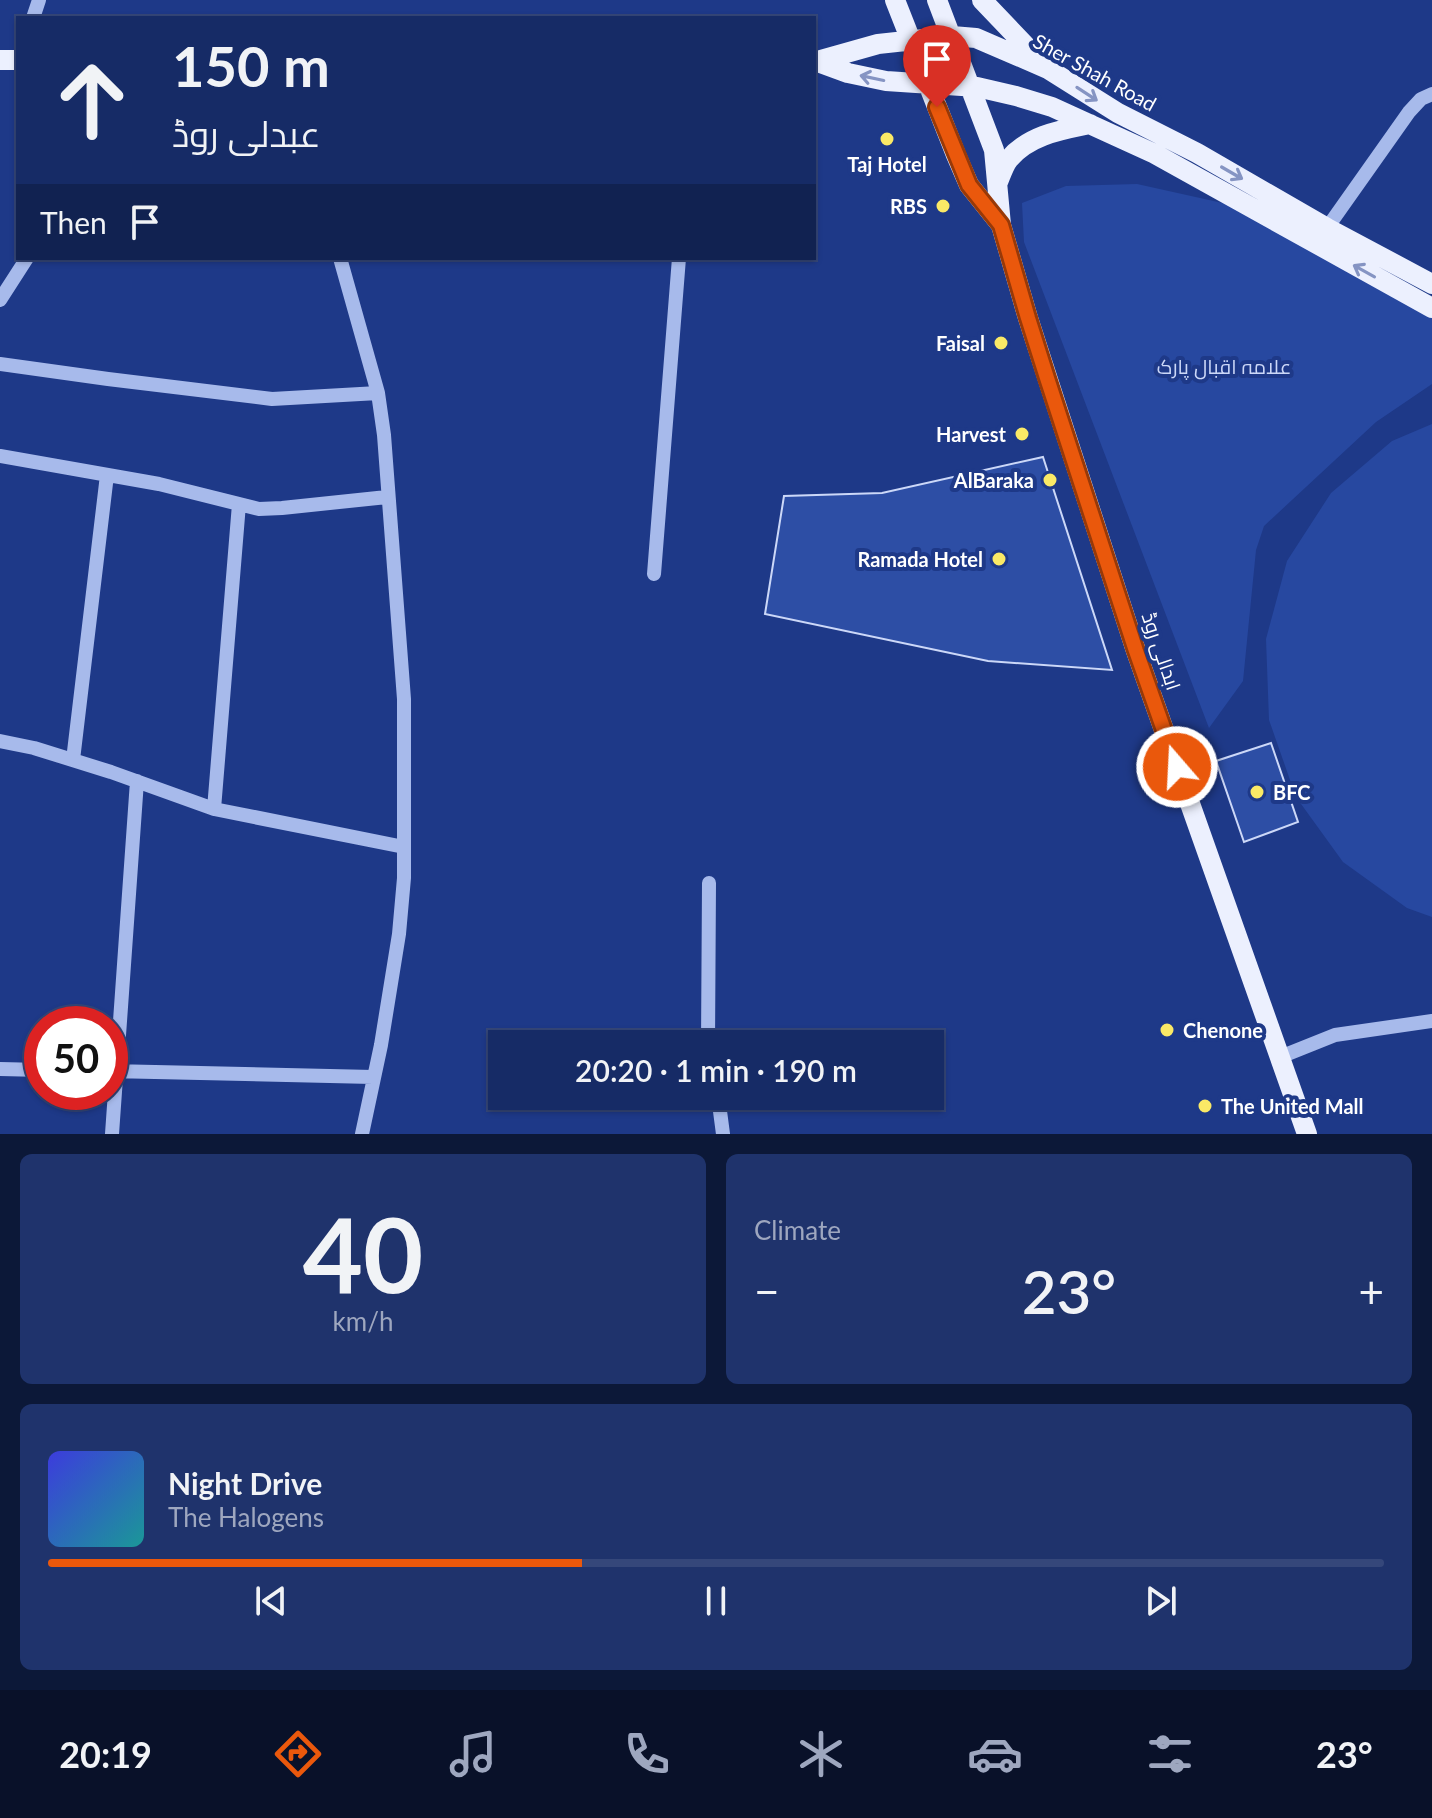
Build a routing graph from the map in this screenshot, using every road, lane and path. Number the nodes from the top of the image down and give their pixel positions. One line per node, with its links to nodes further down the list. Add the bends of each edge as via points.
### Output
1 (895, 0): 5 (main road)
2 (937, 0): 4 (main road)
3 (982, 0): 7 (main road)
4 (952, 36): 5 (main road, Sher Shah Road); 7 (main road, Sher Shah Road, via 976,38); 9 (main road)
5 (911, 41): 6 (main road, Sher Shah Road, via 878,44); 8 (main road)
6 (816, 62): 8 (main road, one-way to 6, via 886,81)
7 (1048, 69): 12 (main road, Sher Shah Road, one-way to 12)
8 (928, 83): 9 (main road); 14 (main road, via 969,185)
9 (969, 86): 11 (main road, via 1052,107); 13 (main road, via 994,150)
10 (1432, 94): 15 (street, via 1409,112)
11 (1090, 124): 12 (main road); 13 (main road, via 1027,143 1008,160)
12 (1159, 145): 15 (main road, one-way to 15, via 1197,153); 21 (main road, one-way to 12)
13 (998, 182): 14 (main road)
14 (1001, 225): 38 (main road, ابدالی روڈ, via 1136,651)
15 (1327, 228): 19 (main road)
16 (26, 260): 20 (street)
17 (341, 260): 23 (street)
18 (679, 260): 28 (street)
19 (1432, 284)
20 (0, 300)
21 (1432, 308)
22 (0, 364): 23 (street, via 272,399)
23 (378, 393): 26 (street)
24 (0, 456): 25 (street)
25 (107, 475): 27 (street); 30 (street)
26 (387, 497): 27 (street, via 282,508); 33 (street, via 404,699)
27 (239, 504): 32 (street)
28 (654, 574)
29 (0, 741): 30 (street)
30 (73, 760): 31 (street)
31 (137, 781): 32 (street); 35 (street)
32 (214, 809): 33 (street)
33 (404, 847): 42 (street, via 399,934)
34 (709, 883): 37 (street)
35 (118, 1006)
36 (1432, 1021): 38 (street, via 1335,1035)
37 (708, 1030)
38 (1280, 1057): 48 (main road, ابدالی روڈ)
39 (0, 1069): 40 (street)
40 (24, 1070)
41 (128, 1071): 42 (street)
42 (373, 1077): 46 (street)
43 (112, 1110): 45 (street)
44 (720, 1110): 47 (street)
45 (112, 1134)
46 (362, 1134)
47 (723, 1134)
48 (1307, 1134)

